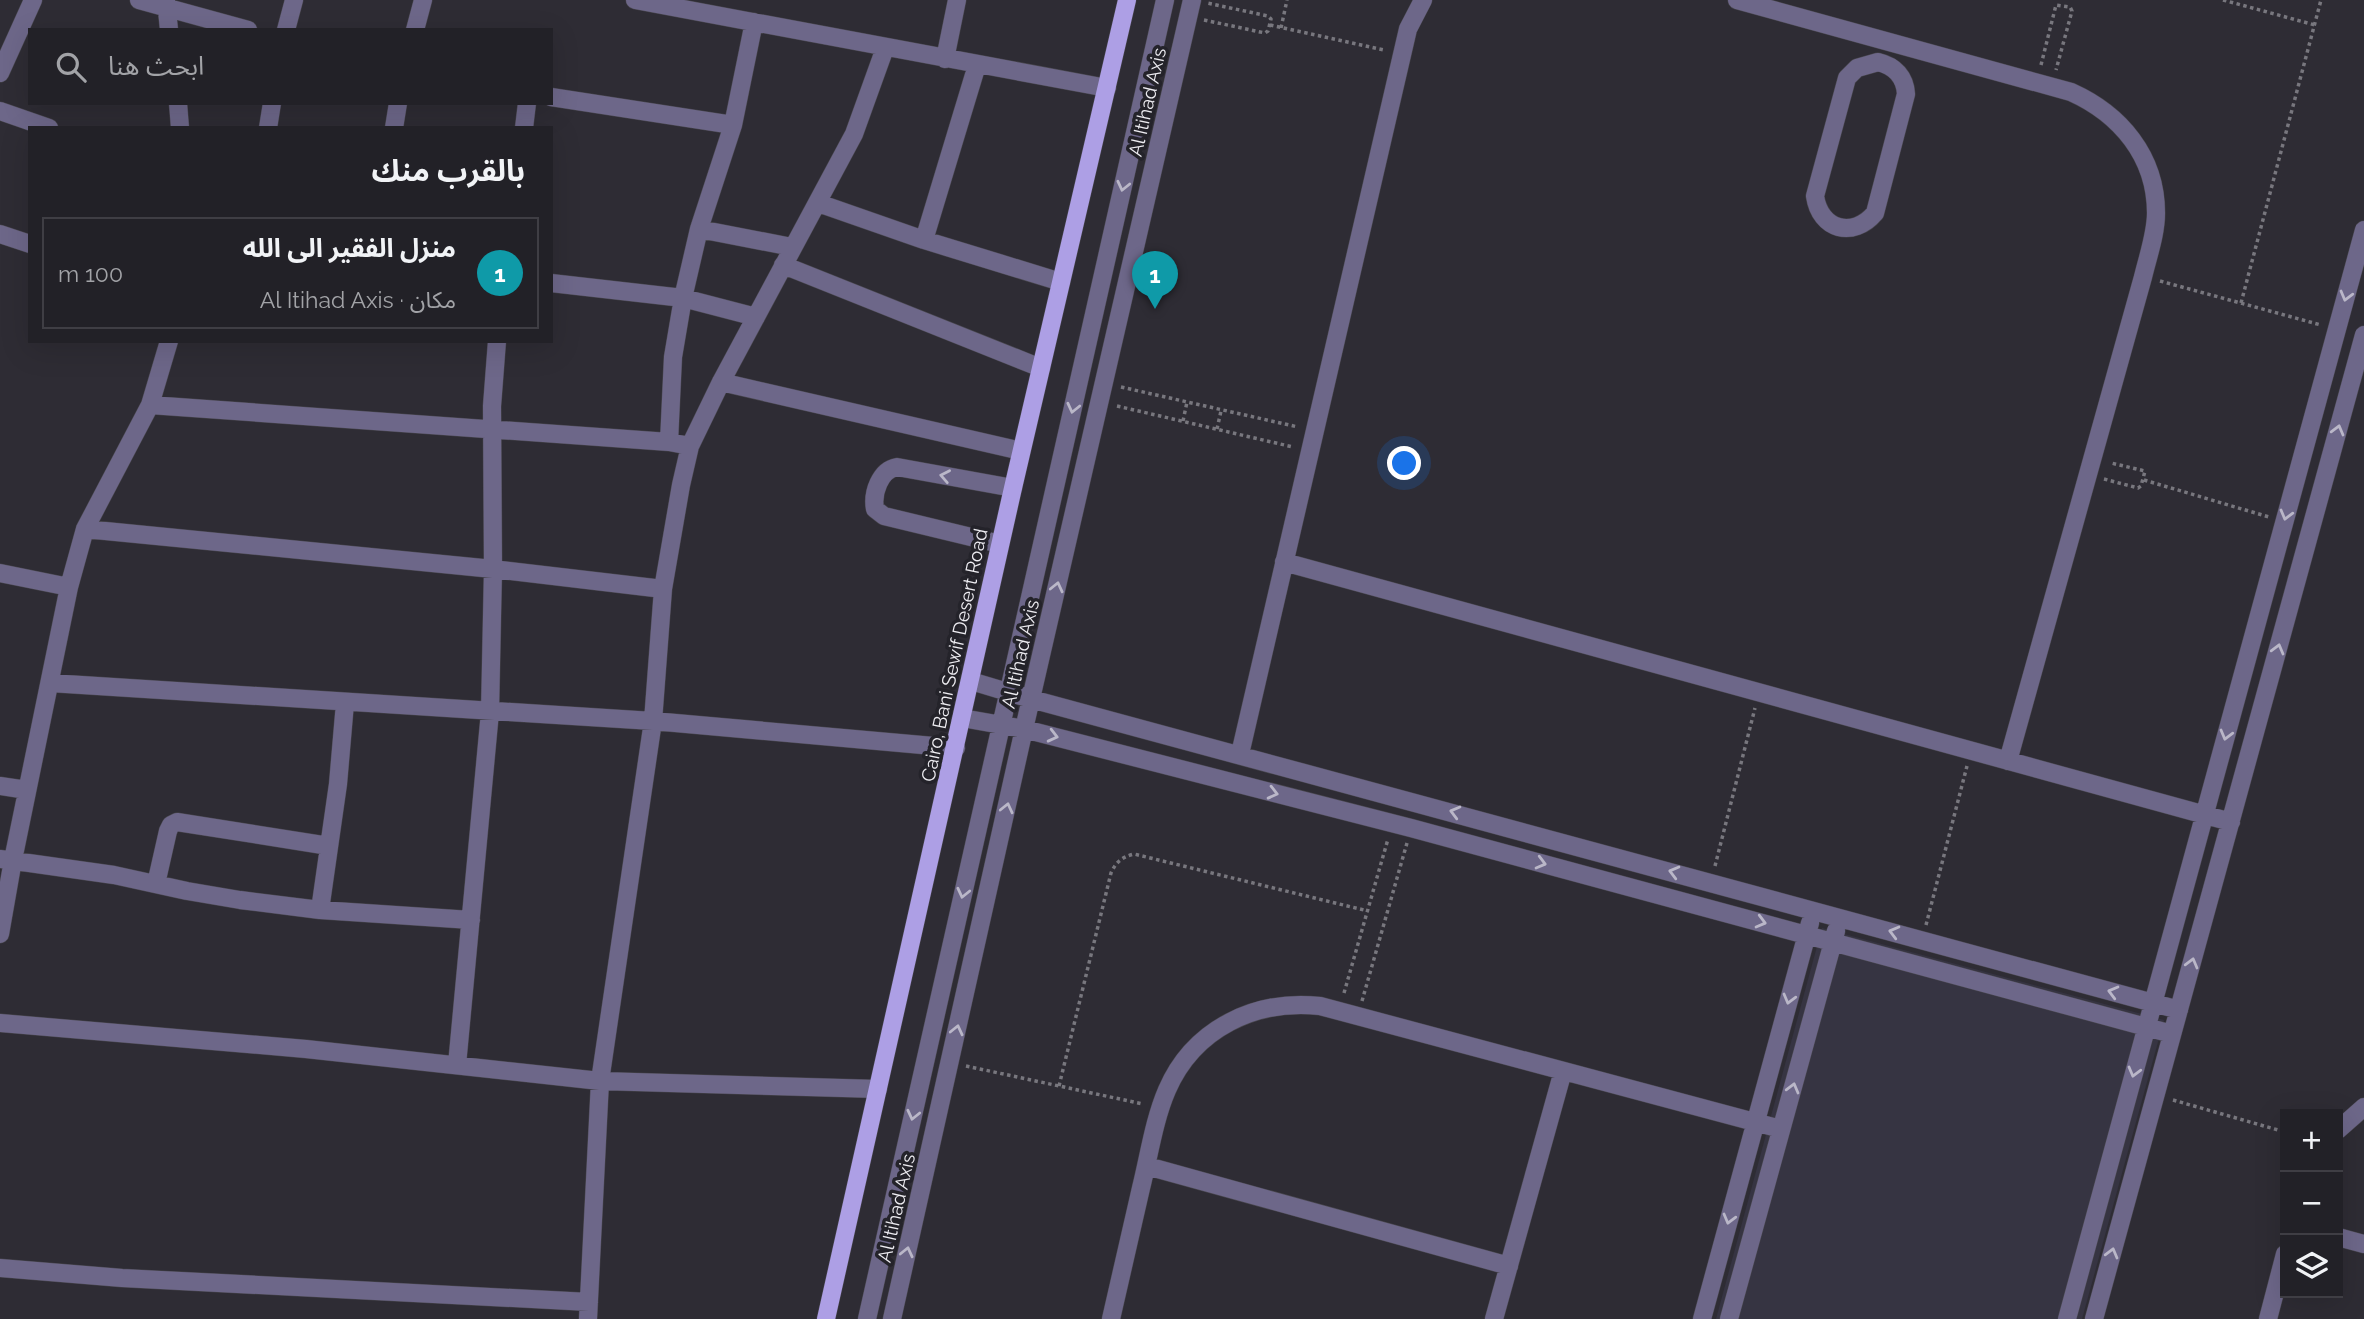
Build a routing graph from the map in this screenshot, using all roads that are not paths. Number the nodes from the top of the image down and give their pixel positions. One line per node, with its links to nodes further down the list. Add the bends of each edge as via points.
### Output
1 (33, 0): 23 (street)
2 (139, 0): 11 (street)
3 (294, 0): 16 (street)
4 (423, 0): 17 (street)
5 (635, 0): 13 (street)
6 (957, 0): 20 (street)
7 (1127, 0): 24 (main road, Cairo, Bani Sewif Desert Road)
8 (1165, 0): 69 (street, Al Itihad Axis, one-way to 69)
9 (1423, 0): 62 (street, via 1408,29)
10 (1737, 0): 18 (street)
11 (166, 3): 14 (street); 15 (street)
12 (1195, 6): 70 (street, Al Itihad Axis, one-way to 12)
13 (754, 22): 19 (street); 31 (street)
14 (169, 28)
15 (242, 28)
16 (287, 28)
17 (416, 28)
18 (1892, 42): 21 (street); 79 (street, via 2044,84 2106,111 2133,139 2155,194 2154,234)
19 (885, 48): 20 (street); 37 (street, via 854,134)
20 (945, 58): 22 (street)
21 (1885, 64): 21 (street, via 1864,64 1847,78 1815,196 1823,218 1837,227 1854,228 1875,213 1906,94 1903,79)
22 (977, 65): 24 (street); 41 (street)
23 (0, 73)
24 (1107, 88): 45 (main road, Cairo, Bani Sewif Desert Road)
25 (553, 97): 31 (street)
26 (178, 105): 33 (street)
27 (272, 105): 34 (street)
28 (398, 105): 35 (street)
29 (527, 105): 36 (street)
30 (0, 111): 32 (street)
31 (733, 125): 38 (street)
32 (43, 126)
33 (180, 126)
34 (268, 126)
35 (394, 126)
36 (524, 126)
37 (818, 203): 41 (street); 43 (street)
38 (699, 229): 43 (street); 47 (street)
39 (2364, 230): 82 (street, one-way to 82)
40 (0, 234): 42 (street)
41 (924, 240): 45 (street)
42 (28, 243)
43 (792, 247): 44 (street)
44 (783, 265): 48 (street); 52 (street)
45 (1061, 282): 52 (main road, Cairo, Bani Sewif Desert Road)
46 (553, 283): 47 (street)
47 (683, 299): 48 (street); 56 (street, via 673,357)
48 (756, 317): 53 (street)
49 (2364, 335): 83 (street, one-way to 49)
50 (168, 343): 54 (street)
51 (497, 343): 55 (street)
52 (1041, 368): 58 (main road, Cairo, Bani Sewif Desert Road)
53 (721, 382): 57 (street); 58 (street)
54 (150, 405): 55 (street); 60 (street)
55 (492, 428): 56 (street); 63 (street)
56 (669, 442): 57 (street)
57 (690, 446): 66 (street)
58 (1021, 451): 59 (main road, Cairo, Bani Sewif Desert Road)
59 (1013, 488): 61 (main road, Cairo, Bani Sewif Desert Road); 61 (street, one-way to 61, via 897,467 882,475 874,500 875,509 884,516)
60 (85, 529): 63 (street); 65 (street)
61 (1000, 544): 67 (main road, Cairo, Bani Sewif Desert Road)
62 (1284, 562): 78 (street); 79 (street)
63 (493, 569): 66 (street); 72 (street)
64 (0, 573): 65 (street)
65 (69, 587): 68 (street)
66 (663, 589): 74 (street)
67 (971, 681): 69 (street); 73 (main road, Cairo, Bani Sewif Desert Road)
68 (50, 683): 71 (street); 81 (street)
69 (1008, 691): 70 (street); 75 (street, Al Itihad Axis)
70 (1031, 699): 76 (street, Al Itihad Axis); 78 (street)
71 (345, 703): 72 (street); 84 (street)
72 (490, 712): 74 (street); 90 (street)
73 (962, 718): 75 (street); 77 (main road, Cairo, Bani Sewif Desert Road)
74 (653, 721): 77 (street); 101 (street)
75 (1000, 726): 76 (street); 115 (street, Al Itihad Axis, one-way to 115)
76 (1024, 729): 92 (street, one-way to 92); 116 (street, Al Itihad Axis, one-way to 76)
77 (956, 748): 102 (main road, Cairo, Bani Sewif Desert Road)
78 (1240, 754): 88 (street, one-way to 78)
79 (2008, 761): 82 (street)
80 (0, 786): 81 (street)
81 (27, 790): 85 (street)
82 (2204, 814): 83 (street); 94 (street)
83 (2231, 822): 95 (street, one-way to 83)
84 (330, 846): 86 (street, via 177,822 168,831); 87 (street)
85 (6, 860): 86 (street); 91 (street)
86 (156, 884): 87 (street)
87 (320, 909): 90 (street)
88 (1813, 910): 89 (street); 92 (street)
89 (1839, 917): 93 (street); 94 (street, one-way to 89)
90 (471, 920): 99 (street)
91 (0, 934)
92 (1807, 934): 93 (street); 104 (street, one-way to 104)
93 (1833, 941): 97 (street); 106 (street, one-way to 93)
94 (2153, 1002): 95 (street); 97 (street)
95 (2179, 1010): 98 (street)
96 (0, 1023): 99 (street)
97 (2146, 1027): 98 (street); 121 (street, one-way to 121)
98 (2172, 1034): 122 (street, one-way to 98)
99 (457, 1065): 101 (street)
100 (1563, 1071): 104 (street); 107 (street, via 1339,1011 1302,1004 1264,1008 1213,1031 1186,1058 1167,1090); 110 (street)
101 (600, 1081): 102 (street); 113 (street)
102 (878, 1089): 114 (main road, Cairo, Bani Sewif Desert Road)
103 (2364, 1107): 105 (street)
104 (1756, 1122): 106 (street); 119 (street, one-way to 119)
105 (2343, 1126)
106 (1781, 1129): 120 (street)
107 (1147, 1166): 110 (street); 117 (street)
108 (2343, 1238): 109 (street)
109 (2364, 1244)
110 (1509, 1266): 118 (street)
111 (0, 1268): 113 (street)
112 (2280, 1272): 123 (street)
113 (588, 1311)
114 (826, 1319)
115 (867, 1319)
116 (892, 1319)
117 (1111, 1319)
118 (1494, 1319)
119 (1702, 1319)
120 (1729, 1319)
121 (2067, 1319)
122 (2094, 1319)
123 (2267, 1319)

